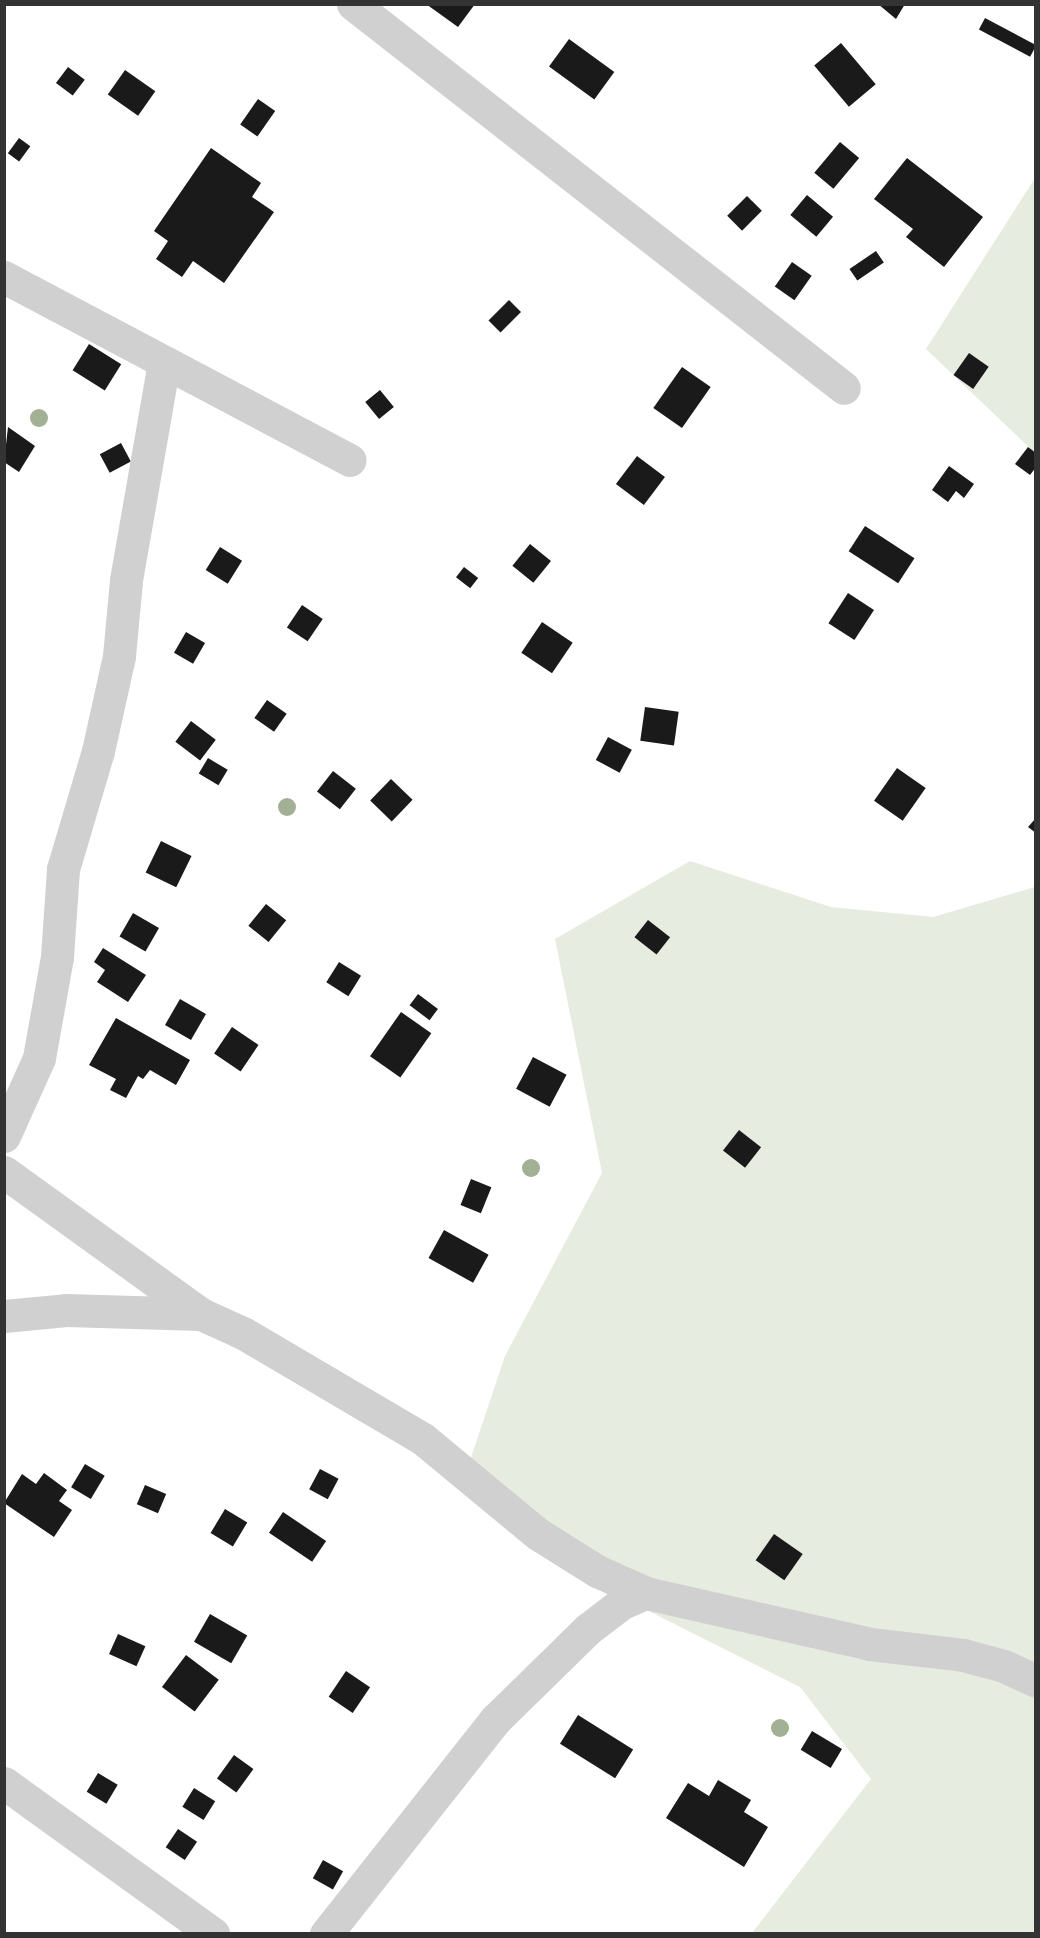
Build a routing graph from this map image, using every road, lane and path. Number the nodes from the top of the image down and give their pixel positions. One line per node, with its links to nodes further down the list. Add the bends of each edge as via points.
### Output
1 (353, 4): 4 (street)
2 (4, 277): 3 (street)
3 (164, 362): 5 (street); 6 (street, via 126,580 119,656 98,751 63,869 57,957 39,1058)
4 (844, 388)
5 (349, 460)
6 (4, 1136)
7 (4, 1172): 8 (street)
8 (201, 1314): 9 (street, via 66,1310); 10 (street, via 243,1333 423,1439 538,1534 597,1571)
9 (4, 1316)
10 (646, 1593): 11 (street, via 870,1644 963,1655); 14 (street, via 622,1603 588,1629 496,1719)
11 (1035, 1681)
12 (4, 1783): 13 (street)
13 (213, 1934)
14 (326, 1934)

